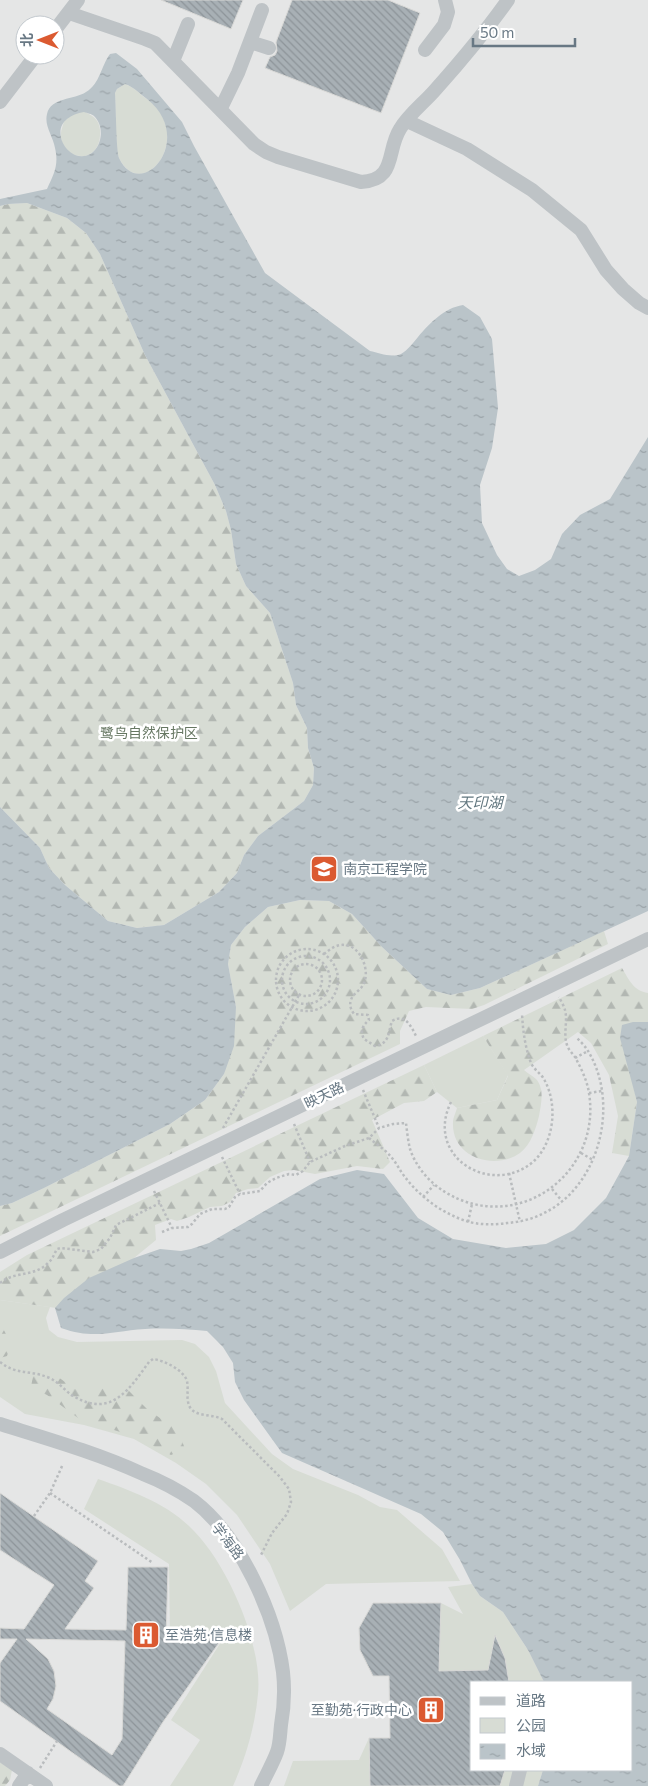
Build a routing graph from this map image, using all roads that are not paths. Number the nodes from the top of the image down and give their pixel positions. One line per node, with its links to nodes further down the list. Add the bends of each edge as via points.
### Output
1 (78, 0): 5 (street)
2 (445, 0): 10 (street, via 448,12 444,24)
3 (508, 0): 15 (street)
4 (262, 10): 8 (street)
5 (69, 12): 6 (street); 11 (street, via 145,39)
6 (65, 17)
7 (188, 24): 11 (street)
8 (250, 42): 9 (street); 14 (street)
9 (269, 48)
10 (425, 50)
11 (173, 61): 14 (street)
12 (28, 65): 13 (street)
13 (3, 94)
14 (221, 108): 15 (street, via 254,144 266,152 361,182 370,182 381,176 389,166 395,141)
15 (407, 121): 16 (street, via 467,149 532,190 581,230 606,270 623,289)
16 (648, 308)
17 (648, 939): 18 (street, 映天路)
18 (0, 1252)
19 (0, 1424): 25 (street, 学海路, via 116,1462 164,1483 194,1501 236,1548 266,1609 283,1672 278,1751)
20 (0, 1754): 22 (street)
21 (520, 1771): 26 (street)
22 (31, 1775): 23 (street); 24 (street)
23 (19, 1786)
24 (46, 1786)
25 (261, 1786)
26 (516, 1786)

